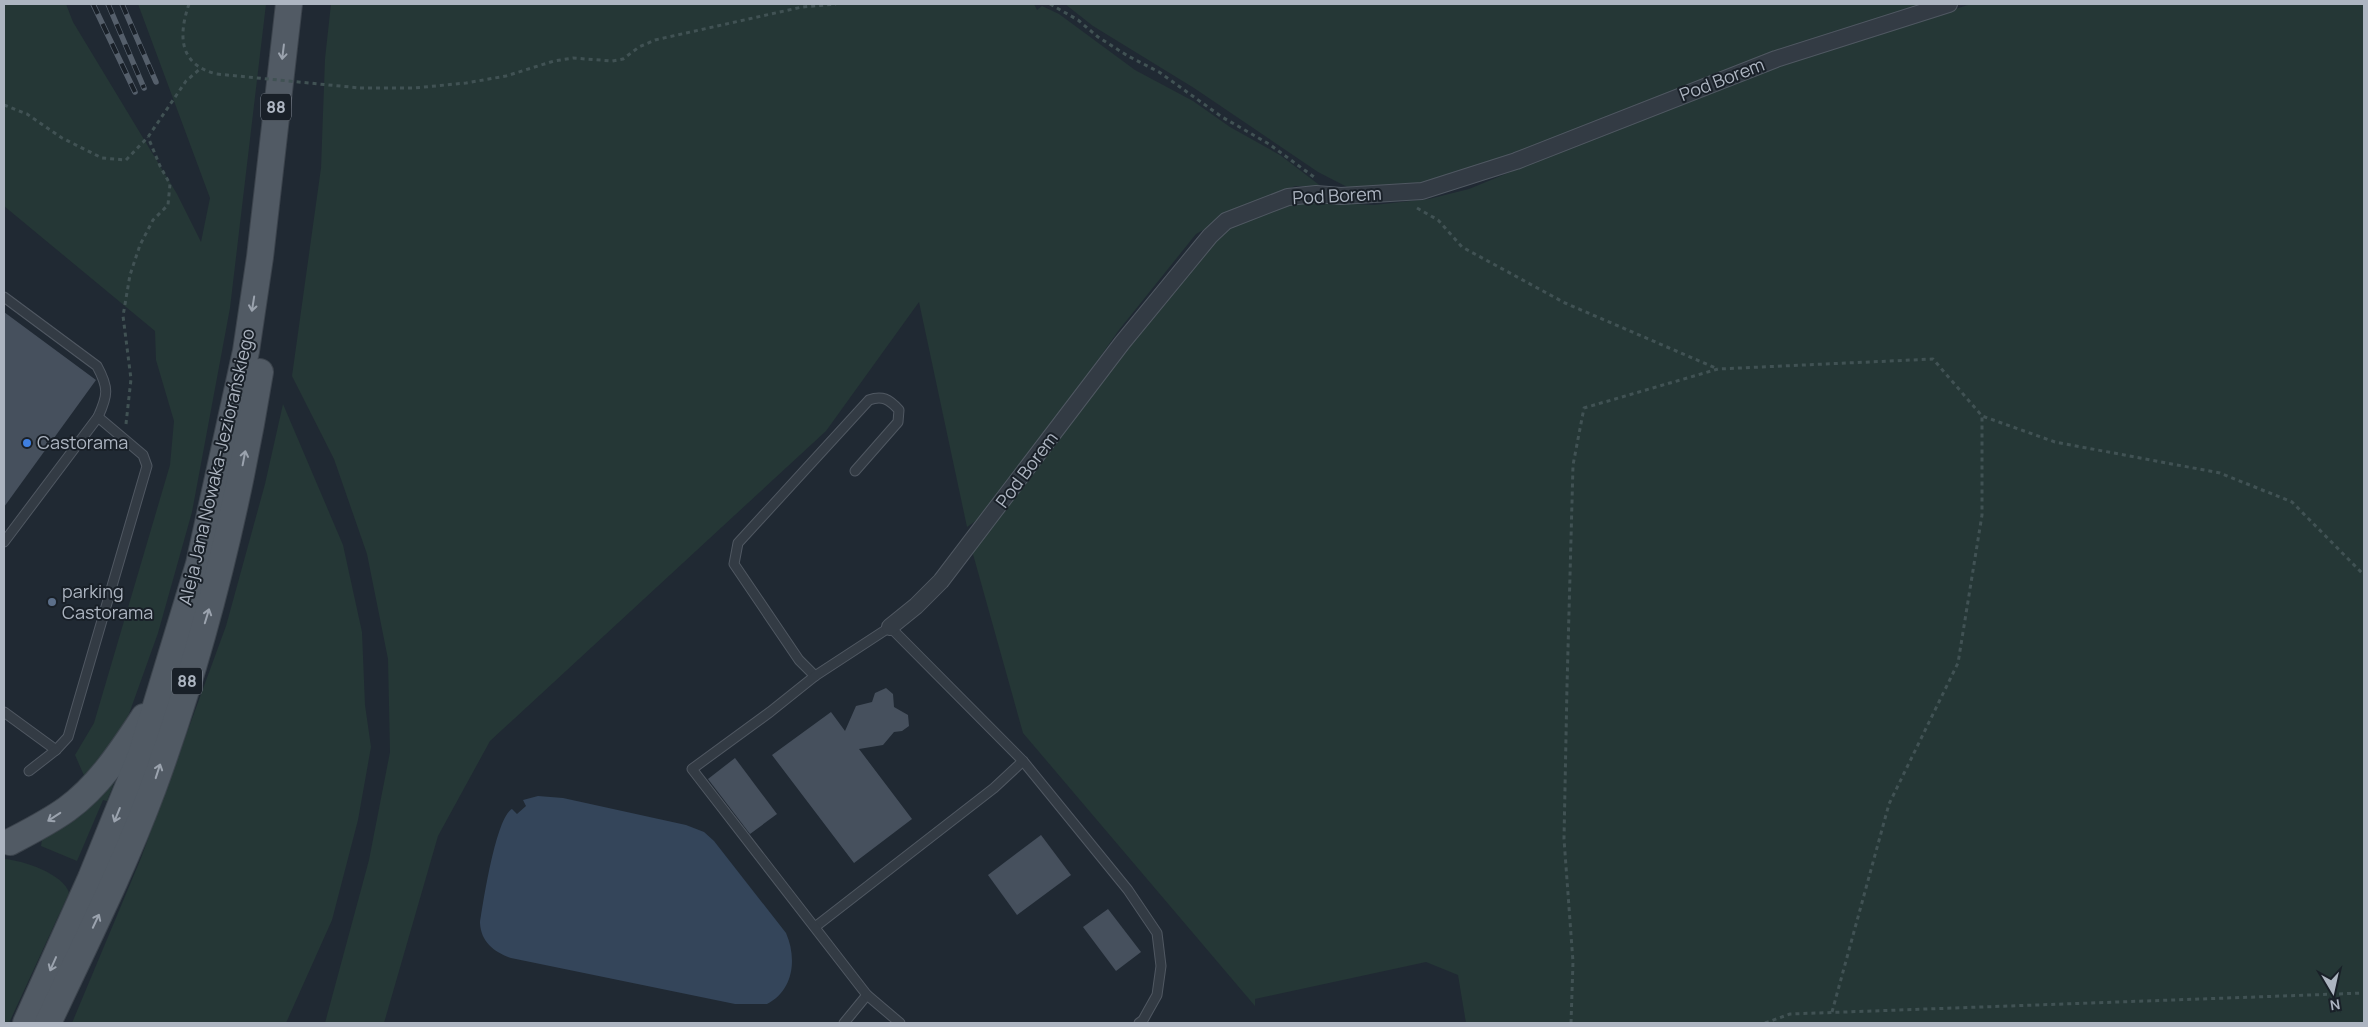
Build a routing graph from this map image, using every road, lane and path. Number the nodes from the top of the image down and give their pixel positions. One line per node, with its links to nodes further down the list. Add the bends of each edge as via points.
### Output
1 (189, 4): 7 (path, via 182,34 184,48 189,60)
2 (289, 4): 22 (main road, Aleja Jana Nowaka-Jeziorańskiego / 88, one-way to 22, via 260,257 244,360 199,564)
3 (306, 4): 33 (main road, Aleja Jana Nowaka-Jeziorańskiego / 88, one-way to 3, via 105,902 152,788 225,556 275,280)
4 (836, 4): 7 (path, bridge, via 802,7 655,40 623,59 573,58 466,83 414,88 360,88 217,74)
5 (1050, 4): 11 (path, via 1128,56 1159,72 1222,117 1269,144)
6 (1949, 4): 10 (street, Pod Borem, via 1776,59 1516,161 1422,191)
7 (201, 68): 9 (path, via 186,81)
8 (4, 105): 9 (path, via 27,114 62,138 102,158 126,160)
9 (148, 137): 16 (path, via 170,184 168,205 153,220 130,275 123,316 131,379)
10 (1392, 194): 11 (street, Pod Borem); 13 (path, via 1438,220 1462,247 1548,294)
11 (1341, 196): 20 (street, Pod Borem, via 1288,197 1226,221 1210,236 1122,343 941,581)
12 (4, 296): 15 (lane, via 97,366 106,382 106,399)
13 (1718, 369): 14 (path, via 1933,359); 37 (path, via 1584,408 1573,465 1566,686 1564,839 1573,962)
14 (1982, 416): 19 (path, via 2055,442 2220,473 2292,502); 31 (path, via 1982,515 1958,663 1889,804)
15 (98, 418): 16 (lane); 18 (lane)
16 (124, 439): 24 (lane, via 143,454 147,466 68,736)
17 (855, 471): 21 (lane, via 898,422 899,410 890,400 879,397 868,400 738,543 734,564 799,660)
18 (4, 542)
19 (2364, 575)
20 (890, 627): 21 (lane); 25 (lane)
21 (814, 676): 28 (lane, via 692,769)
22 (163, 687): 27 (main road, one-way to 27, via 126,744 90,788 68,808); 32 (main road, Aleja Jana Nowaka-Jeziorańskiego / 88, one-way to 32, via 141,755 92,878)
23 (4, 712): 24 (lane)
24 (56, 750): 26 (lane)
25 (1023, 761): 28 (lane, via 994,788); 36 (lane, via 1128,890 1157,933 1161,966 1157,995)
26 (29, 771)
27 (7, 841)
28 (815, 927): 30 (lane)
29 (2364, 993): 31 (path)
30 (867, 995): 34 (lane); 35 (lane)
31 (1832, 1012): 38 (path, via 1790,1014)
32 (26, 1023)
33 (48, 1023)
34 (844, 1023)
35 (900, 1023)
36 (1139, 1023)
37 (1571, 1023)
38 (1765, 1023)

